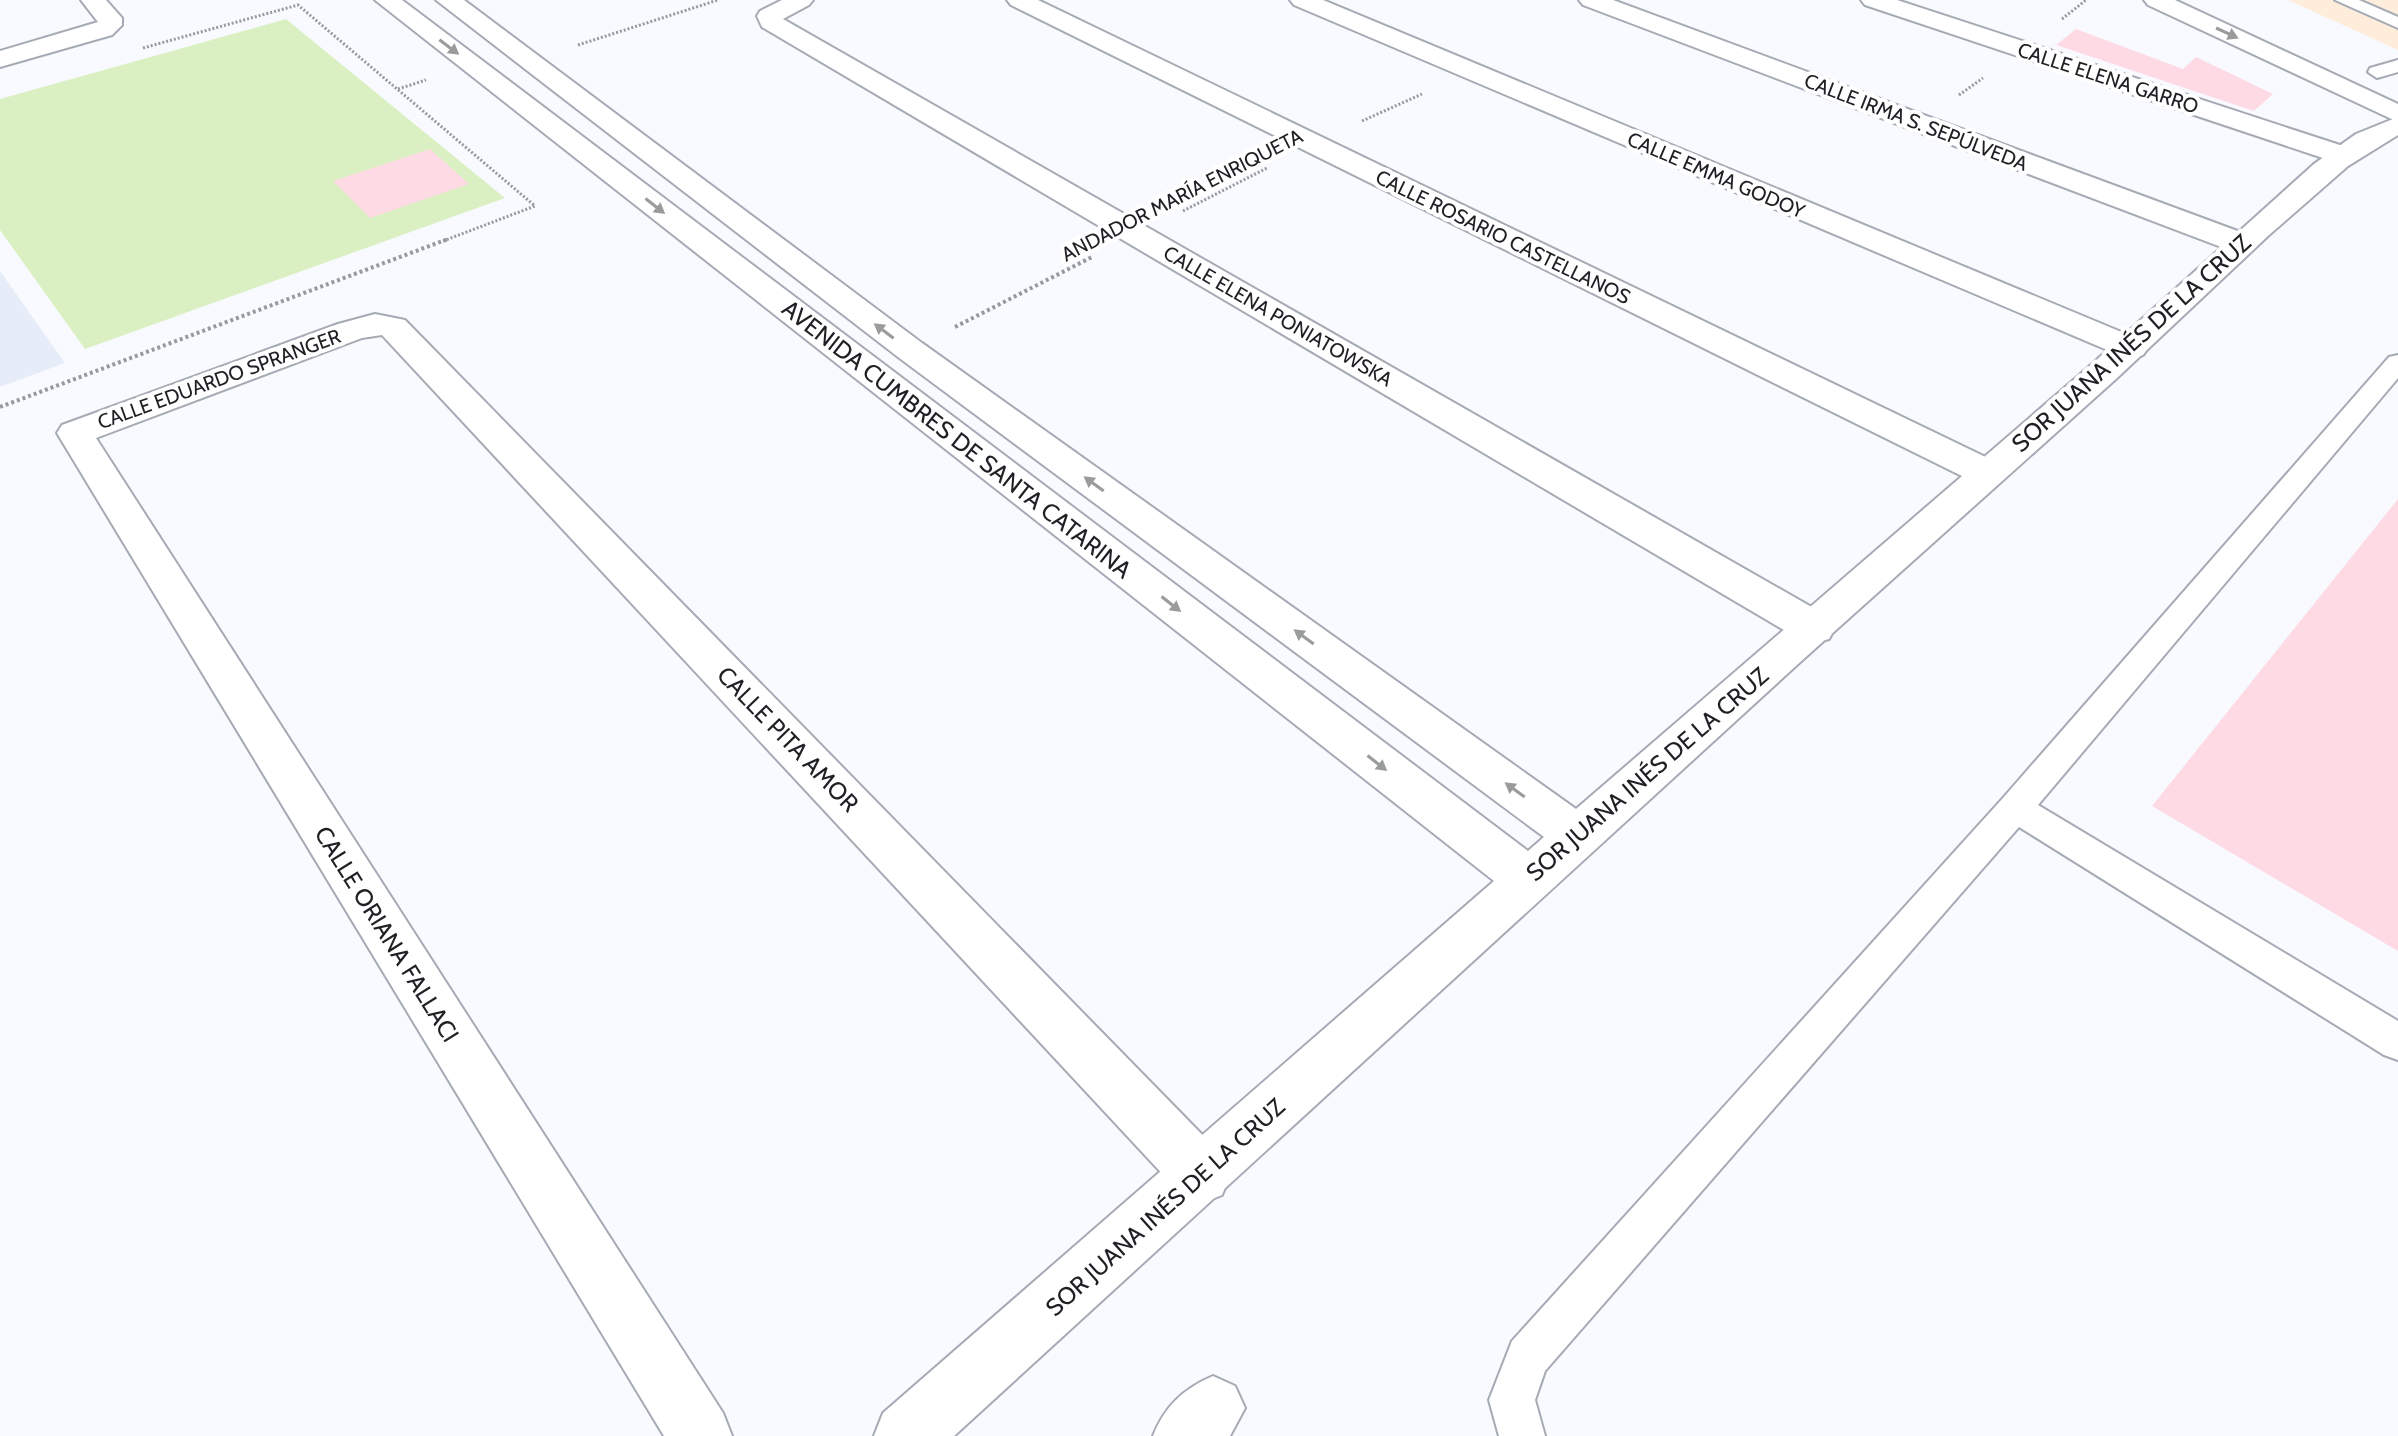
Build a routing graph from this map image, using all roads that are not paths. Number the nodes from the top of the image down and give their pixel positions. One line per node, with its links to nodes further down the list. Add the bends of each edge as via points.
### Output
1 (387, 0): 16 (street, AVENIDA CUMBRES DE SANTA CATARINA, one-way to 16)
2 (448, 0): 14 (street, AVENIDA CUMBRES DE SANTA CATARINA)
3 (1019, 0): 25 (street, CALLE ROSARIO CASTELLANOS)
4 (1302, 0): 22 (street, CALLE EMMA GODOY)
5 (1591, 0): 20 (street, CALLE IRMA S. SEPÚLVEDA)
6 (1873, 0): 19 (street, CALLE ELENA GARRO)
7 (2156, 0): 17 (street, one-way to 17)
8 (2344, 0): 11 (lane)
9 (797, 1): 26 (street, CALLE ELENA PONIATOWSKA, via 769,16 771,22)
10 (102, 9): 12 (street, via 110,25)
11 (2398, 23)
12 (0, 59)
13 (2349, 59): 15 (street)
14 (539, 66): 16 (street); 28 (street, AVENIDA CUMBRES DE SANTA CATARINA, one-way to 14, via 910,350)
15 (2391, 74)
16 (492, 81): 29 (street, AVENIDA CUMBRES DE SANTA CATARINA, one-way to 29)
17 (2398, 114)
18 (2398, 125): 19 (street, SOR JUANA INÉS DE LA CRUZ)
19 (2342, 155): 20 (street, SOR JUANA INÉS DE LA CRUZ)
20 (2240, 243): 22 (street, SOR JUANA INÉS DE LA CRUZ)
21 (363, 327): 24 (street, CALLE EDUARDO SPRANGER); 31 (street, CALLE PITA AMOR, via 393,327 403,335)
22 (2131, 348): 25 (street, SOR JUANA INÉS DE LA CRUZ)
23 (2398, 362): 27 (lane)
24 (75, 433): 32 (street, CALLE ORIANA FALLACI)
25 (1987, 473): 26 (street, SOR JUANA INÉS DE LA CRUZ)
26 (1814, 628): 28 (street, SOR JUANA INÉS DE LA CRUZ)
27 (2015, 808): 30 (lane); 34 (lane, via 1528,1357 1512,1400)
28 (1578, 836): 29 (street, SOR JUANA INÉS DE LA CRUZ)
29 (1528, 879): 31 (street, SOR JUANA INÉS DE LA CRUZ)
30 (2398, 1042)
31 (1202, 1175): 33 (street, SOR JUANA INÉS DE LA CRUZ)
32 (700, 1436)
33 (906, 1436)
34 (1522, 1436)

